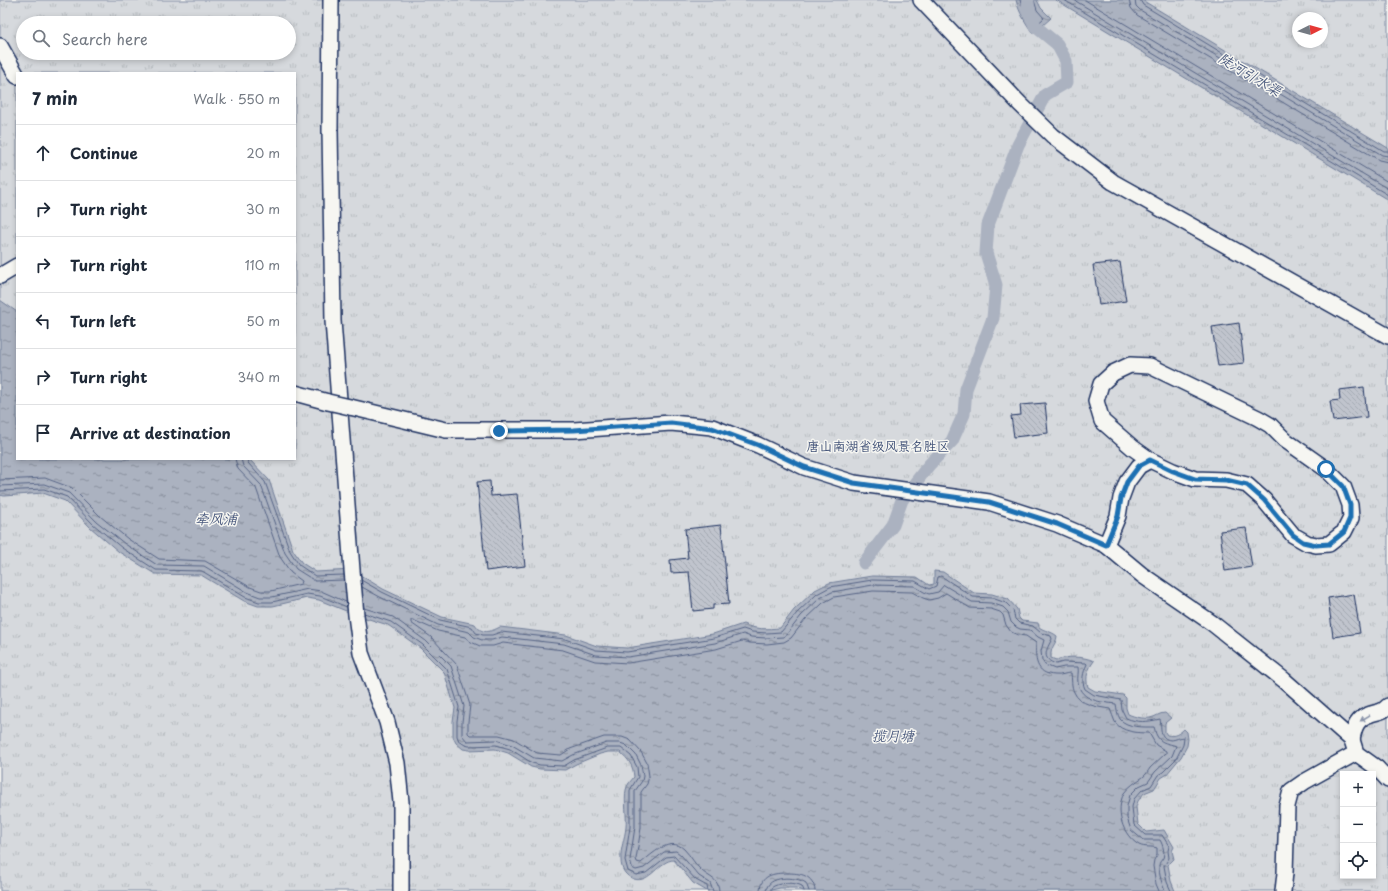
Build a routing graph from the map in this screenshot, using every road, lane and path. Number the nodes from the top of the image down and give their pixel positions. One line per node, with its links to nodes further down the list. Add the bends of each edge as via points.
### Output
1 (330, 0): 15 (street, via 333,321 352,570 361,653 387,722 397,763 401,802)
2 (921, 0): 7 (street, via 1053,136 1113,182)
3 (0, 46): 4 (street)
4 (16, 74)
5 (16, 267): 6 (street)
6 (0, 276)
7 (1388, 336)
8 (296, 393): 10 (street, bridge, via 446,430 574,430 671,423 712,428 758,445 804,467 854,483 989,502 1057,524)
9 (1150, 460): 9 (street, via 1195,479 1226,480 1247,485 1264,500 1293,535 1303,542 1329,544 1344,532 1350,518 1350,505 1343,486 1326,469 1270,425 1150,366 1130,365 1113,373 1101,384 1096,401 1102,422); 10 (street, via 1139,466 1127,482 1118,516)
10 (1106, 545): 12 (street, via 1142,575 1212,623 1284,680)
11 (1386, 711): 12 (street, one-way to 12, via 1362,718 1354,727)
12 (1354, 747): 13 (street); 16 (street, via 1291,791 1287,806 1286,873)
13 (1383, 766): 14 (street)
14 (1388, 780)
15 (400, 891)
16 (1283, 891)

